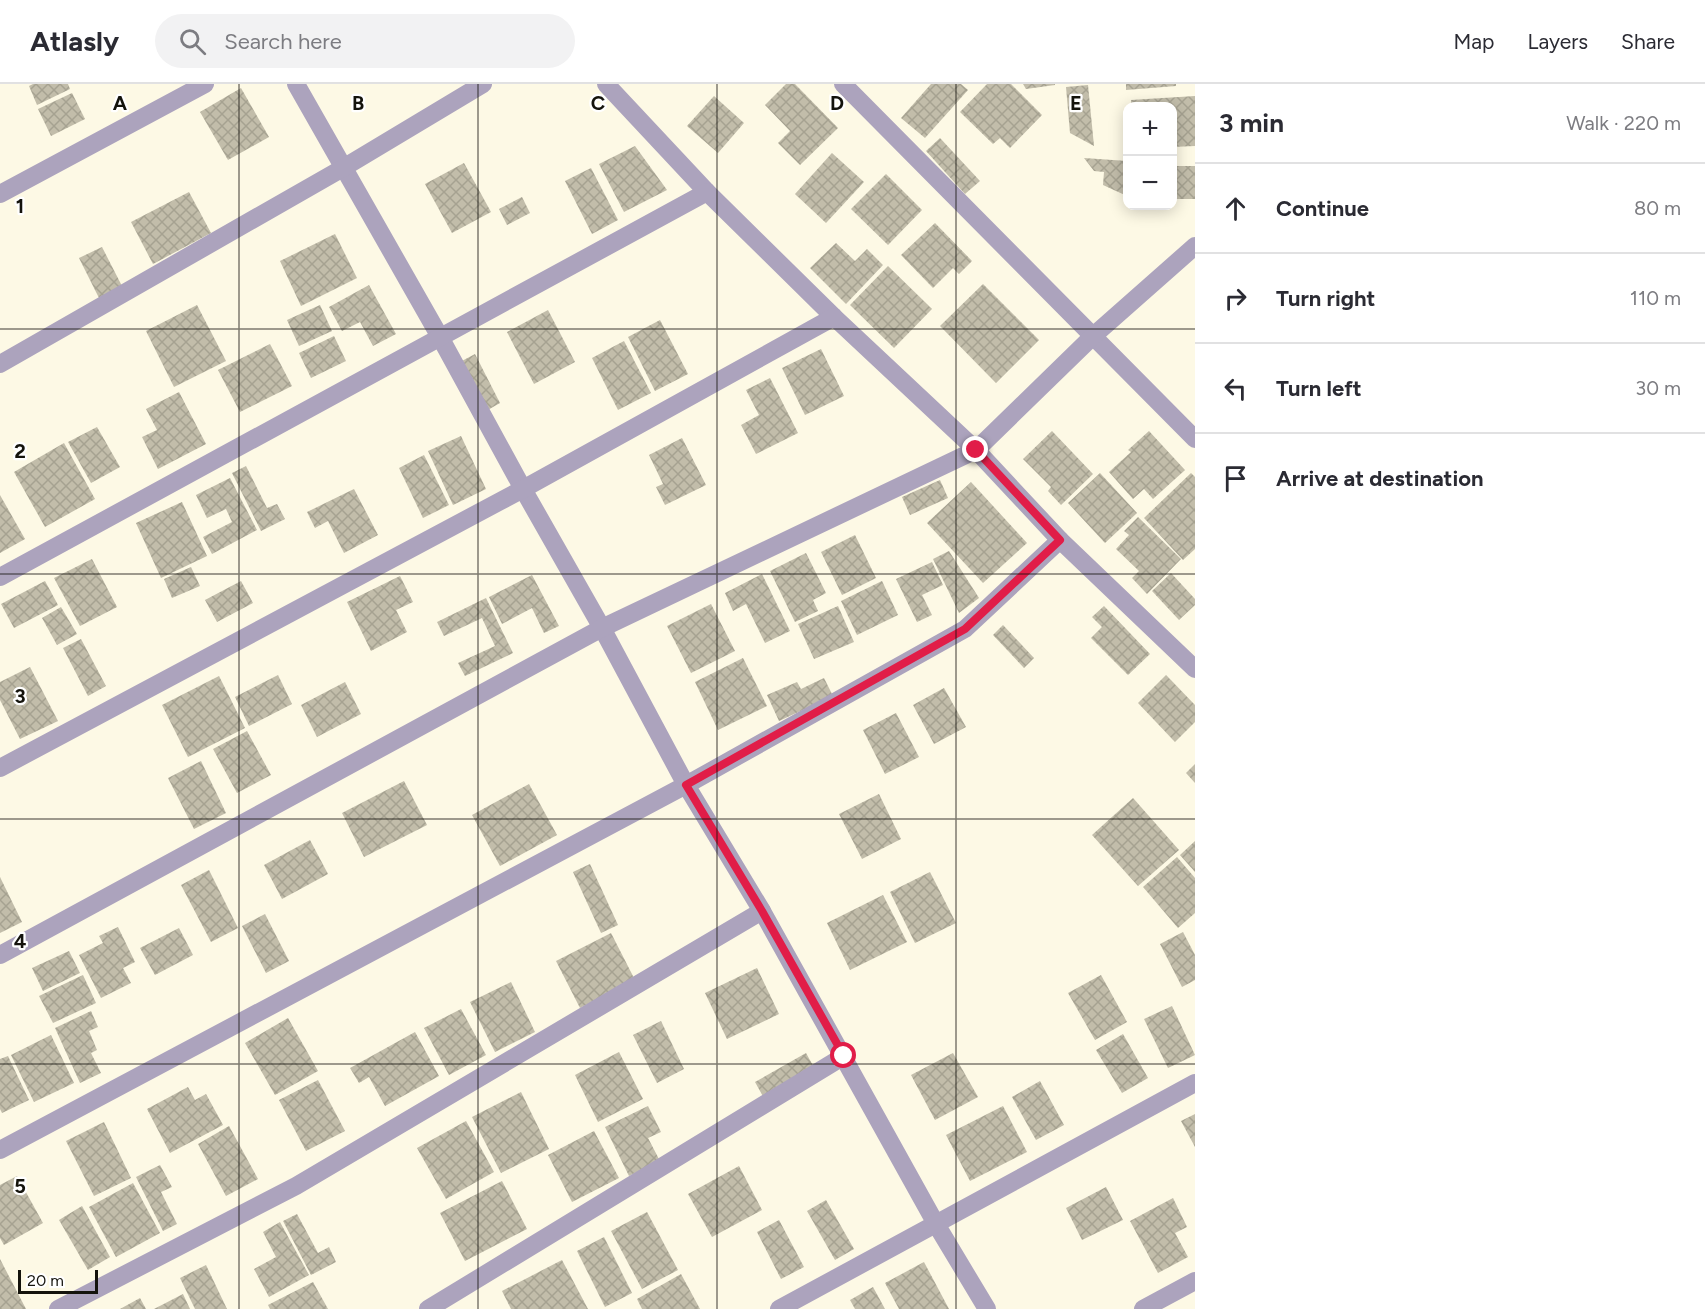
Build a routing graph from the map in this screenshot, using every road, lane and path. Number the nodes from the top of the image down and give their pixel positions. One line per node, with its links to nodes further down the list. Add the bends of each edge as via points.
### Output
1 (205, 84): 8 (street)
2 (296, 84): 6 (street)
3 (483, 84): 6 (street)
4 (606, 84): 7 (street)
5 (843, 84): 12 (street)
6 (343, 168): 11 (street); 13 (street)
7 (707, 192): 10 (street); 11 (street)
8 (0, 194)
9 (1195, 246): 12 (street)
10 (834, 317): 15 (street); 16 (street)
11 (440, 337): 16 (street); 18 (street)
12 (1092, 337): 14 (street); 15 (street)
13 (0, 364)
14 (1195, 439)
15 (976, 450): 17 (street); 19 (street)
16 (523, 489): 19 (street); 21 (street)
17 (1060, 540): 20 (street); 22 (street, via 965,629)
18 (0, 577)
19 (602, 628): 22 (street); 24 (street)
20 (1195, 669)
21 (0, 768)
22 (686, 785): 23 (street); 27 (street)
23 (762, 911): 25 (street); 30 (street, via 296,1186)
24 (0, 955)
25 (844, 1056): 28 (street); 31 (street)
26 (1195, 1083): 28 (street)
27 (0, 1150)
28 (936, 1224): 32 (street); 33 (street)
29 (1195, 1281): 34 (street)
30 (58, 1309)
31 (428, 1309)
32 (779, 1309)
33 (987, 1309)
34 (1143, 1309)

